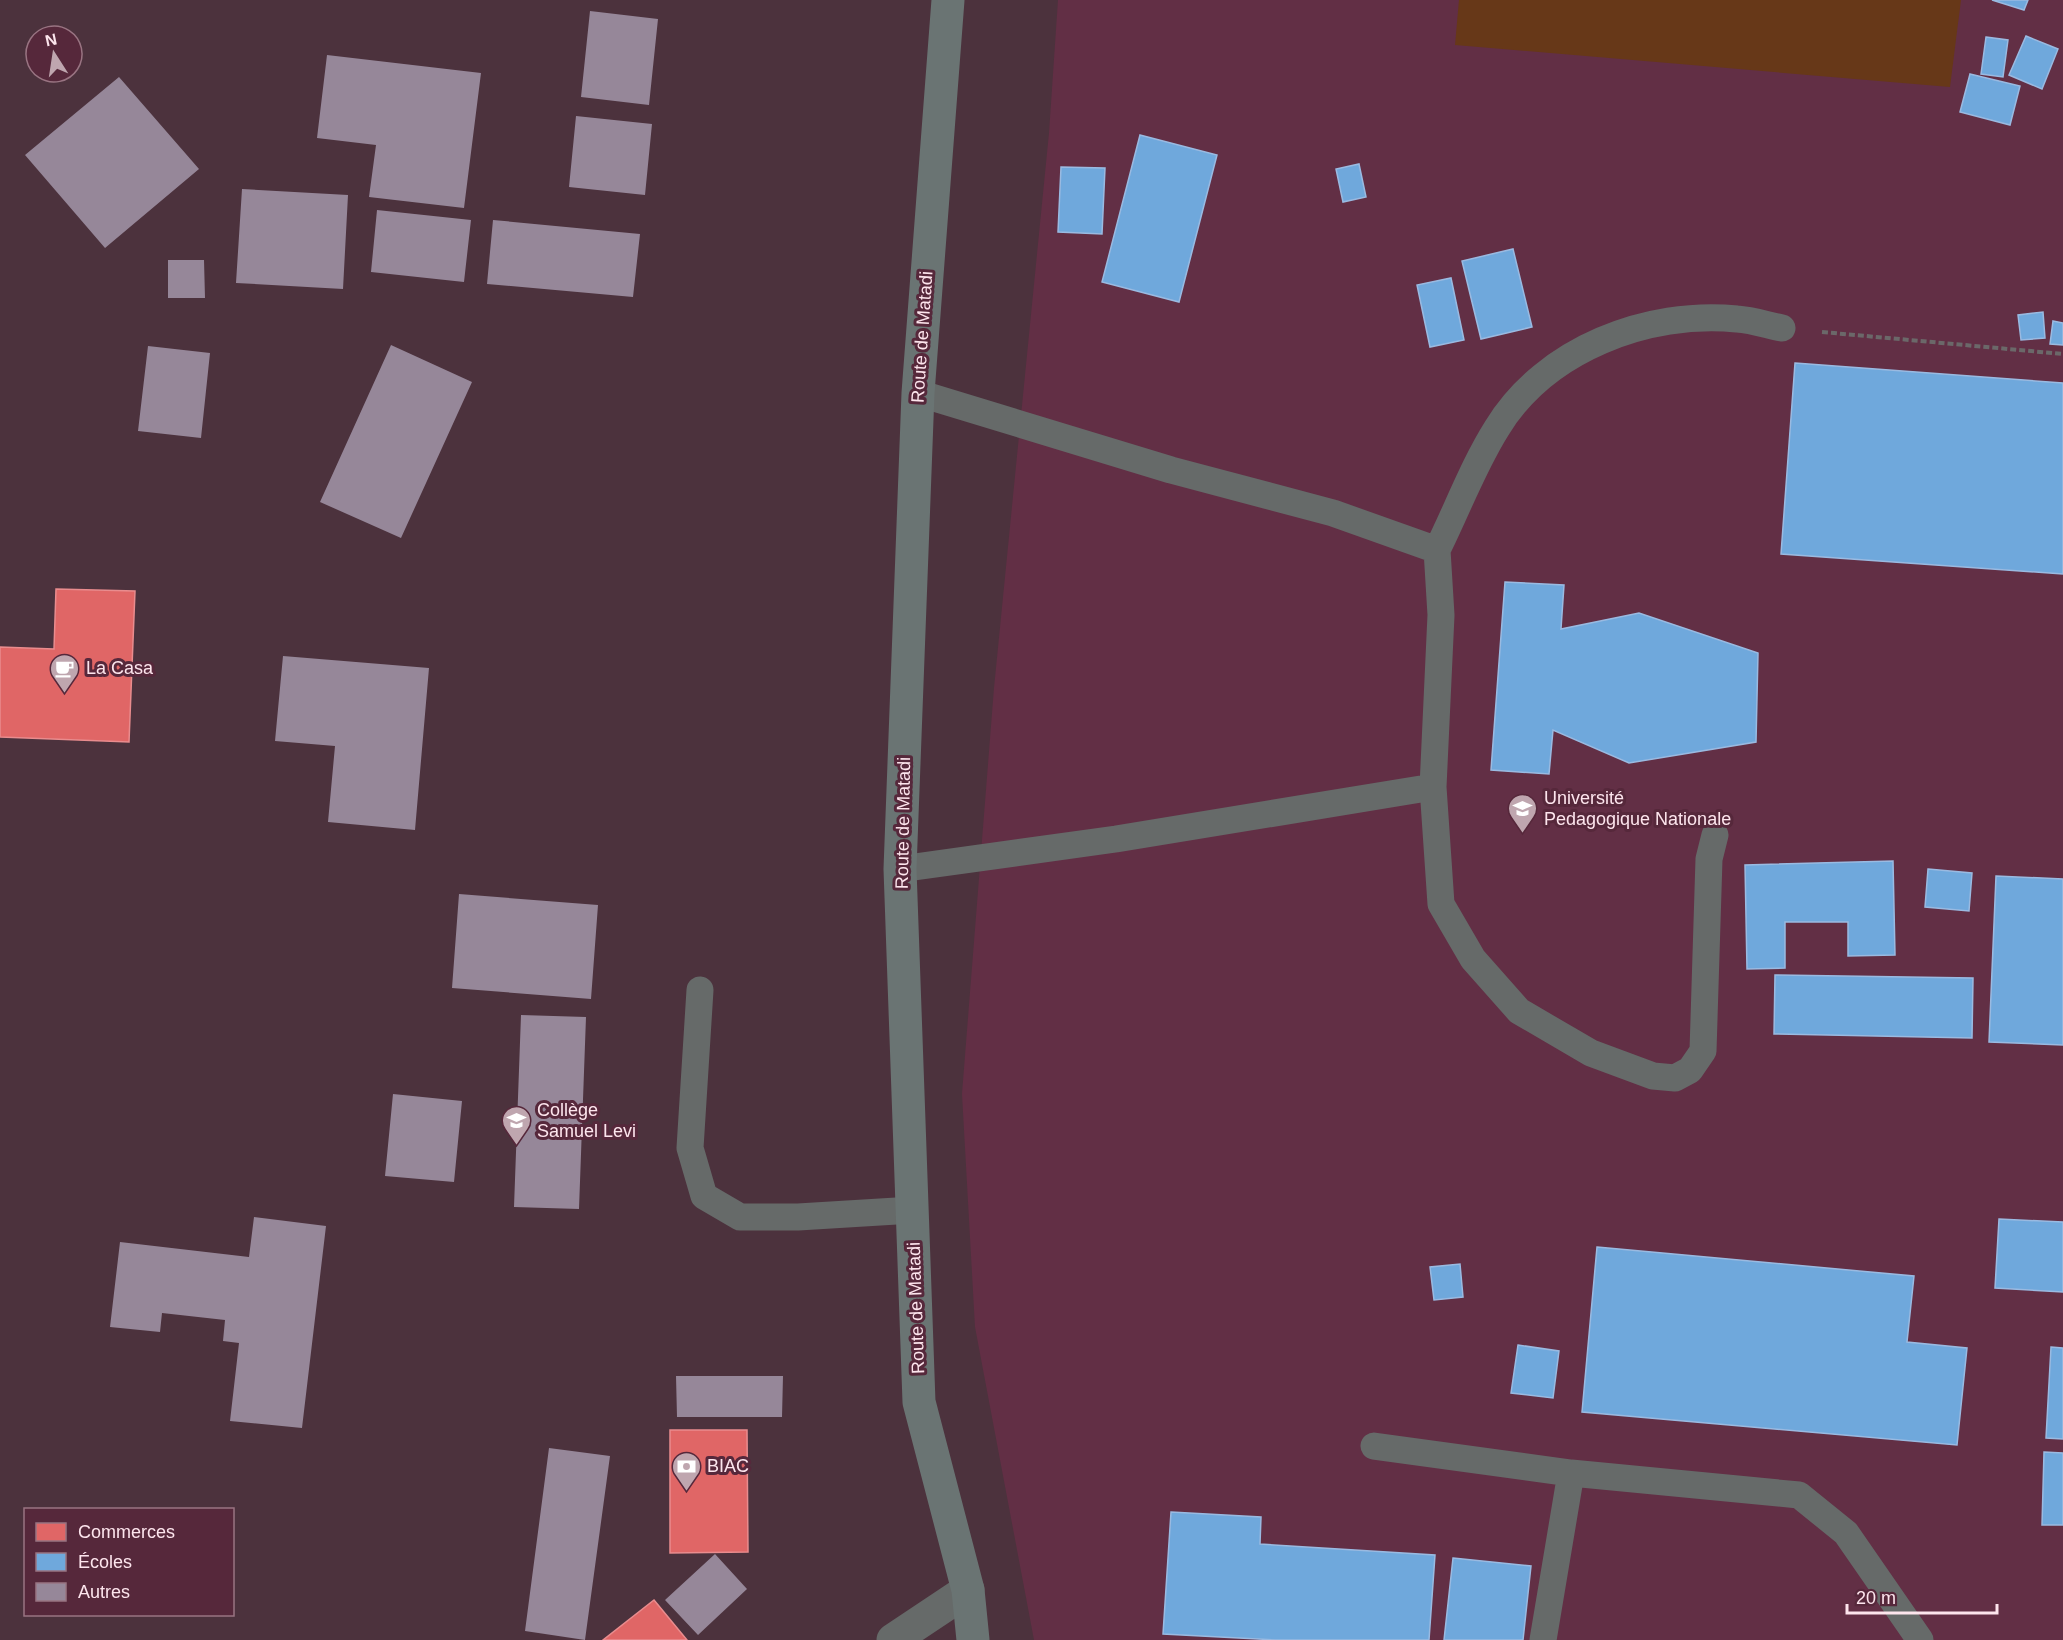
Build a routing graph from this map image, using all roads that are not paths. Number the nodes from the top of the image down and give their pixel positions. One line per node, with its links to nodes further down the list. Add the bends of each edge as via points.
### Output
1 (948, 0): 3 (main road, Route de Matadi)
2 (1782, 328): 4 (lane, via 1737,319 1666,321 1596,340 1529,385 1503,419)
3 (918, 393): 4 (lane, via 1172,470 1333,513); 7 (main road, Route de Matadi)
4 (1437, 550): 5 (lane, via 1441,615)
5 (1433, 787): 6 (lane, via 1442,904 1473,959 1519,1011 1591,1053 1653,1076 1675,1078 1690,1070 1702,1051 1709,859); 7 (lane, via 1116,839)
6 (1715, 836)
7 (900, 869): 9 (main road, Route de Matadi)
8 (700, 990): 9 (lane, via 690,1148 704,1196 740,1217)
9 (913, 1210): 12 (main road, Route de Matadi, via 919,1402)
10 (1374, 1446): 11 (lane)
11 (1571, 1473): 15 (lane); 16 (lane, via 1799,1495 1846,1533)
12 (968, 1590): 13 (street); 14 (main road, Route de Matadi)
13 (893, 1640)
14 (973, 1640)
15 (1543, 1640)
16 (1920, 1640)

